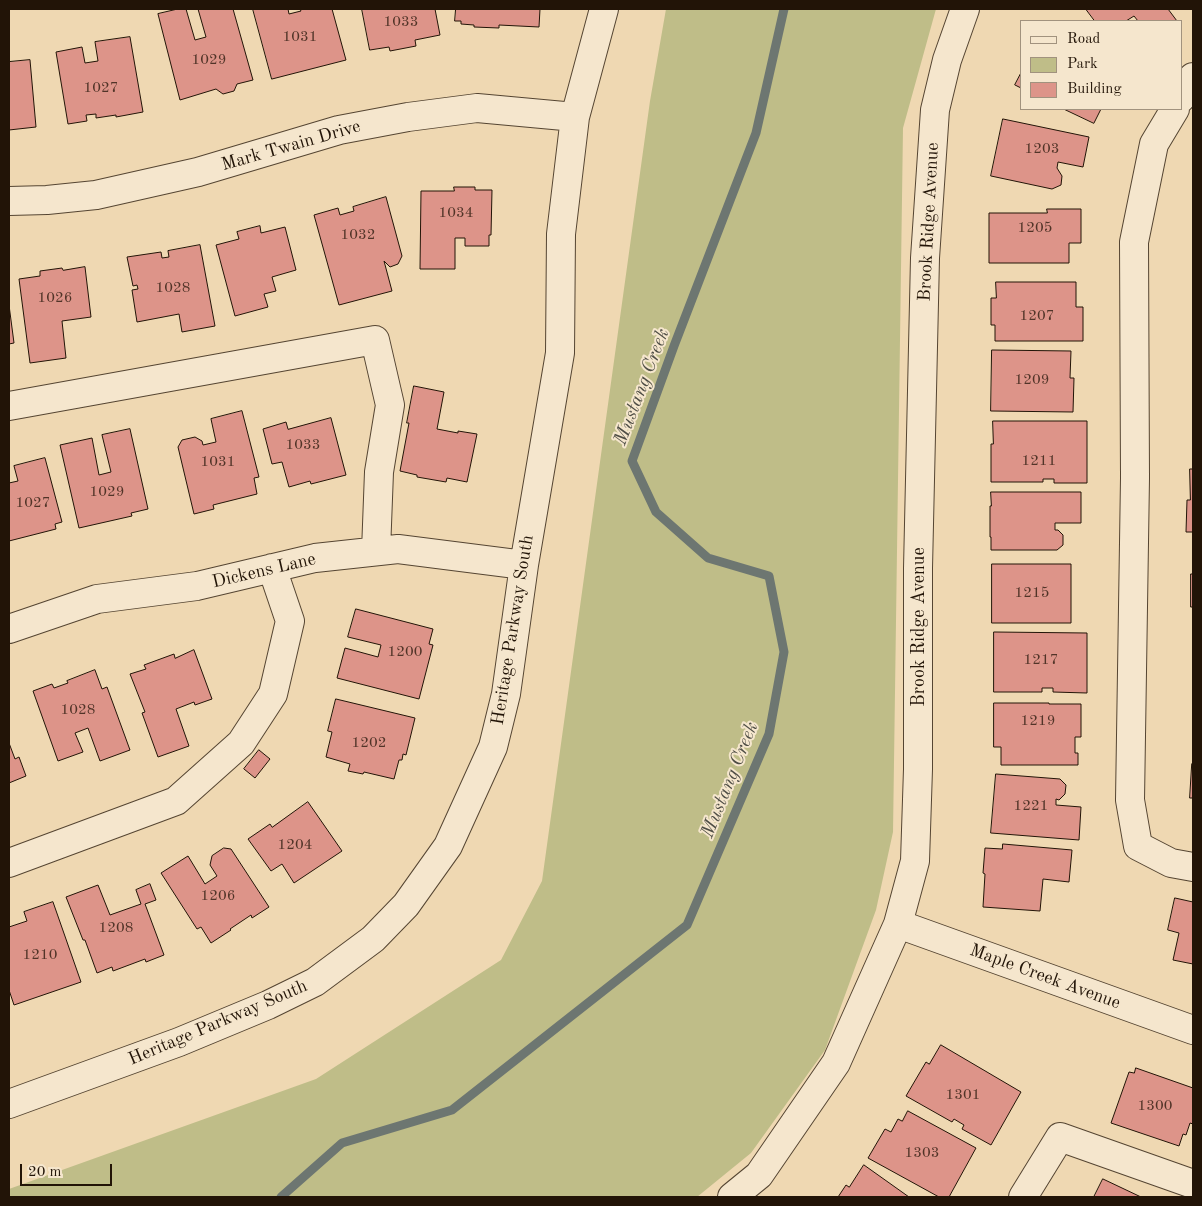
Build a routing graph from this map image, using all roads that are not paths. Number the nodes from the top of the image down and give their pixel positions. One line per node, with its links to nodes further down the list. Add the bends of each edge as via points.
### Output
1 (604, 9): 6 (street, Heritage Parkway South)
2 (965, 9): 15 (street, Brook Ridge Avenue, via 947,60 935,120 925,258 915,861)
3 (1193, 77): 4 (street)
4 (1182, 96)
5 (1174, 110): 14 (street, via 1154,144 1134,242 1135,478 1130,800 1138,846 1171,863)
6 (575, 117): 7 (street, Mark Twain Drive, via 478,108 408,117 339,130 198,172 96,195); 10 (street, Heritage Parkway South, via 561,234 560,353)
7 (9, 201)
8 (9, 406): 9 (street, via 374,340 390,405 379,472)
9 (376, 551): 10 (street, Dickens Lane, via 398,549); 11 (street, Dickens Lane, via 315,558)
10 (524, 565): 17 (street, Heritage Parkway South, via 506,694 493,747 448,846 406,905 373,939 315,982 179,1042)
11 (272, 568): 12 (street, Dickens Lane, via 197,586 97,599); 13 (street, via 290,621 273,694 241,743 176,801)
12 (9, 629)
13 (9, 863)
14 (1193, 867)
15 (898, 924): 16 (street, Maple Creek Avenue); 19 (street, Brook Ridge Avenue, via 836,1063 759,1175)
16 (1193, 1030)
17 (9, 1104)
18 (1193, 1184): 20 (street, via 1060,1137)
19 (732, 1197)
20 (1023, 1197)

